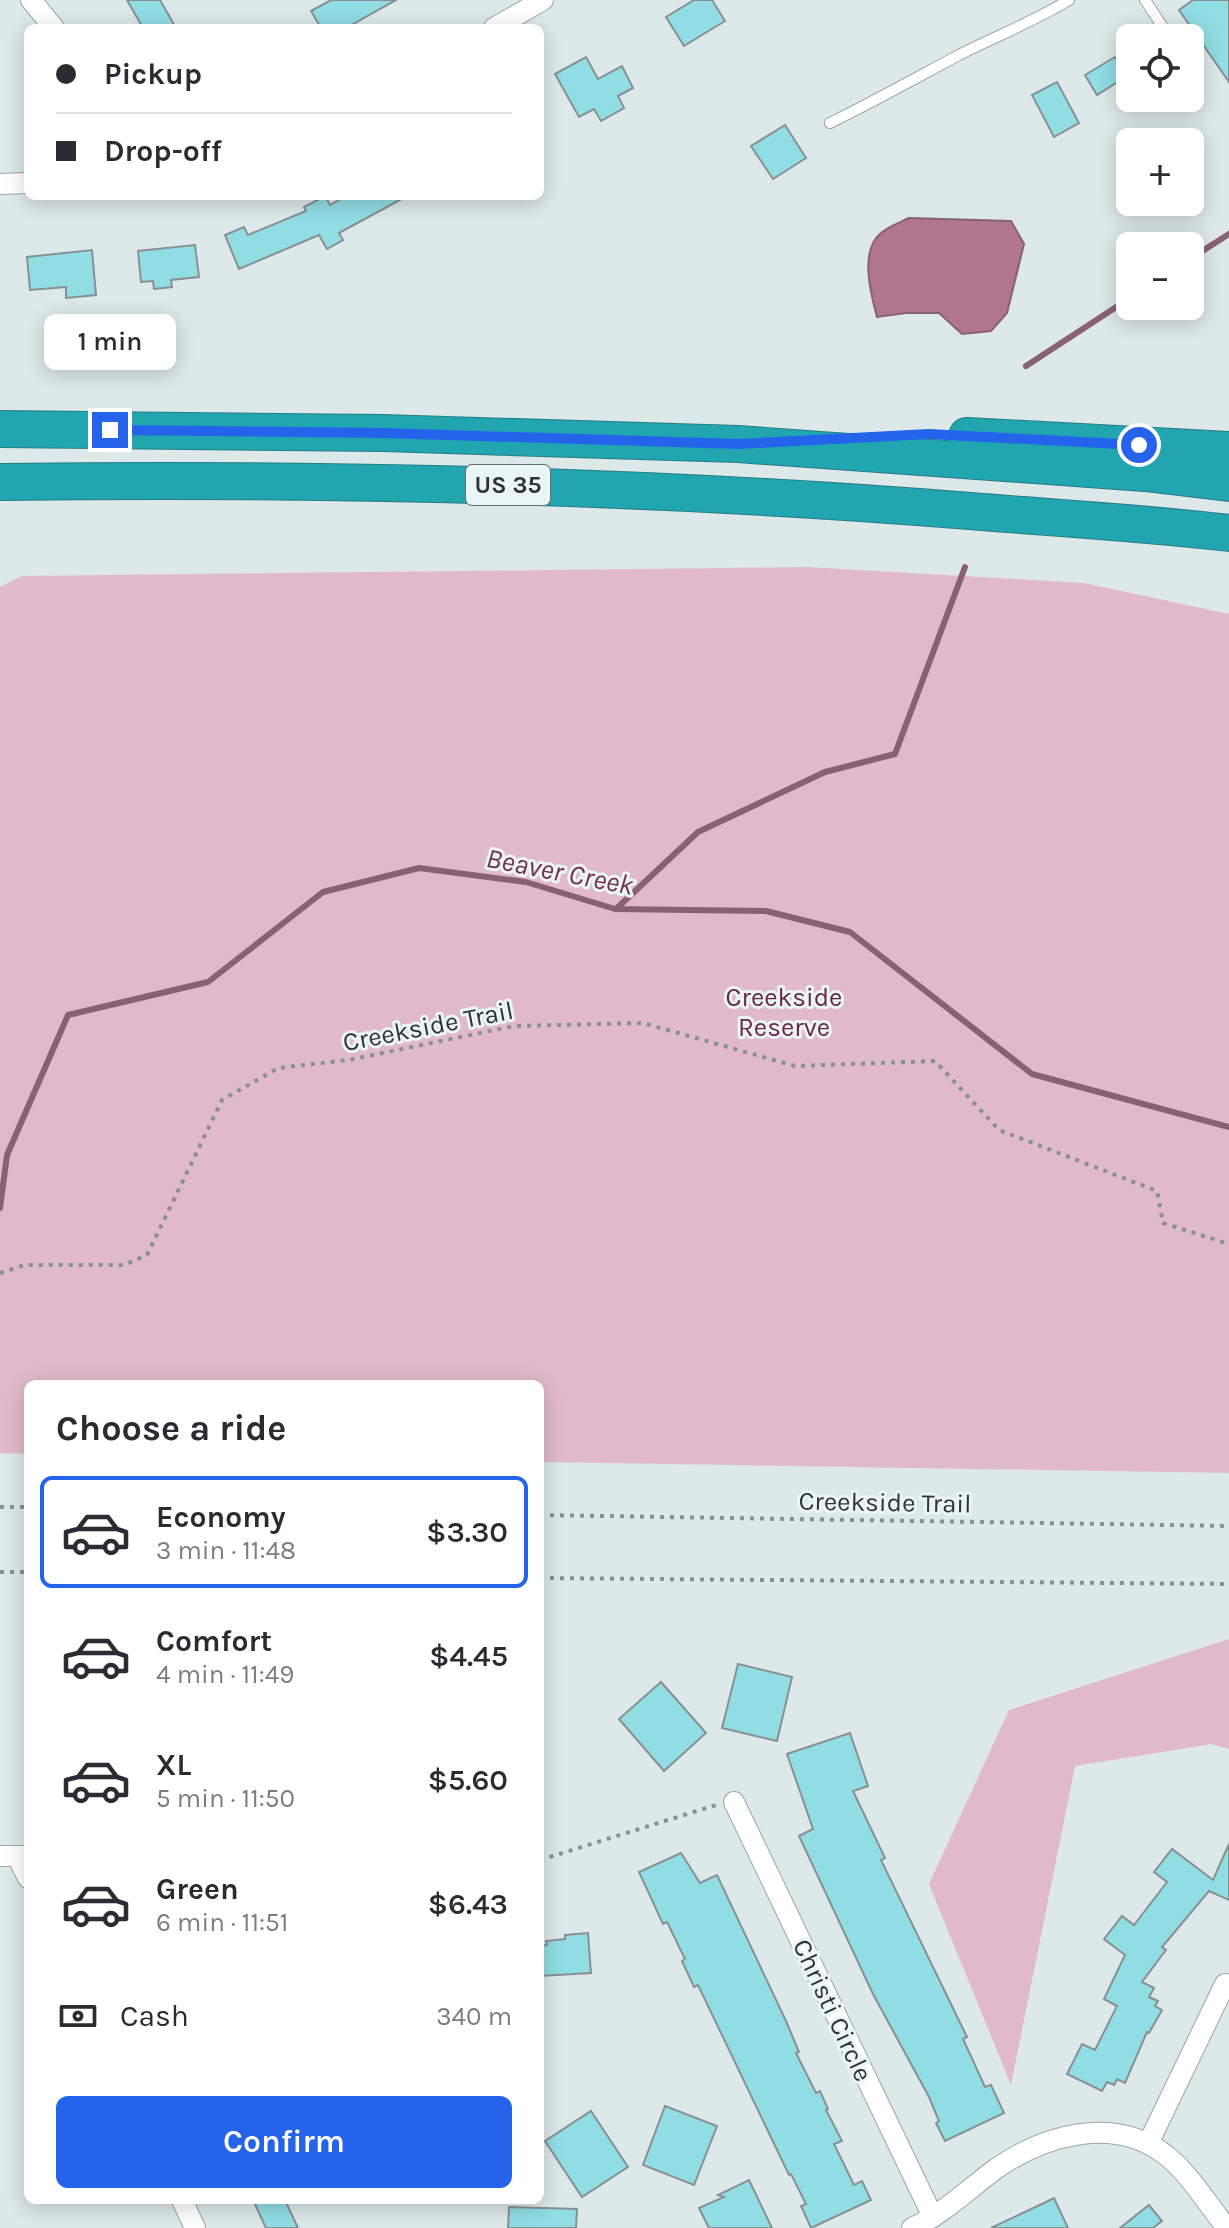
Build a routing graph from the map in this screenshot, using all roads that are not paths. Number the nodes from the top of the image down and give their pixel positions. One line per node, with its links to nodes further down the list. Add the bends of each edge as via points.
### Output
1 (31, 0): 5 (street)
2 (543, 0): 6 (street)
3 (1069, 0): 8 (lane)
4 (1145, 0): 7 (lane)
5 (51, 24)
6 (501, 24)
7 (1161, 24)
8 (830, 123)
9 (24, 183): 10 (street)
10 (0, 184)
11 (0, 429): 12 (highway, US 35)
12 (738, 444): 13 (highway, via 929,434); 15 (highway, US 35)
13 (1229, 450)
14 (0, 482): 16 (highway, US 35, via 174,479 541,486)
15 (1229, 483)
16 (1015, 514): 17 (highway, US 35); 18 (highway)
17 (1229, 533)
18 (1229, 556)
19 (734, 1802): 23 (street, Christi Circle)
20 (1225, 1984): 21 (street)
21 (1148, 2144): 23 (street, via 1099,2131 1067,2135 1000,2166); 26 (street, via 1178,2166)
22 (184, 2204): 24 (street)
23 (933, 2217): 25 (street)
24 (195, 2228)
25 (912, 2228)
26 (1227, 2228)

